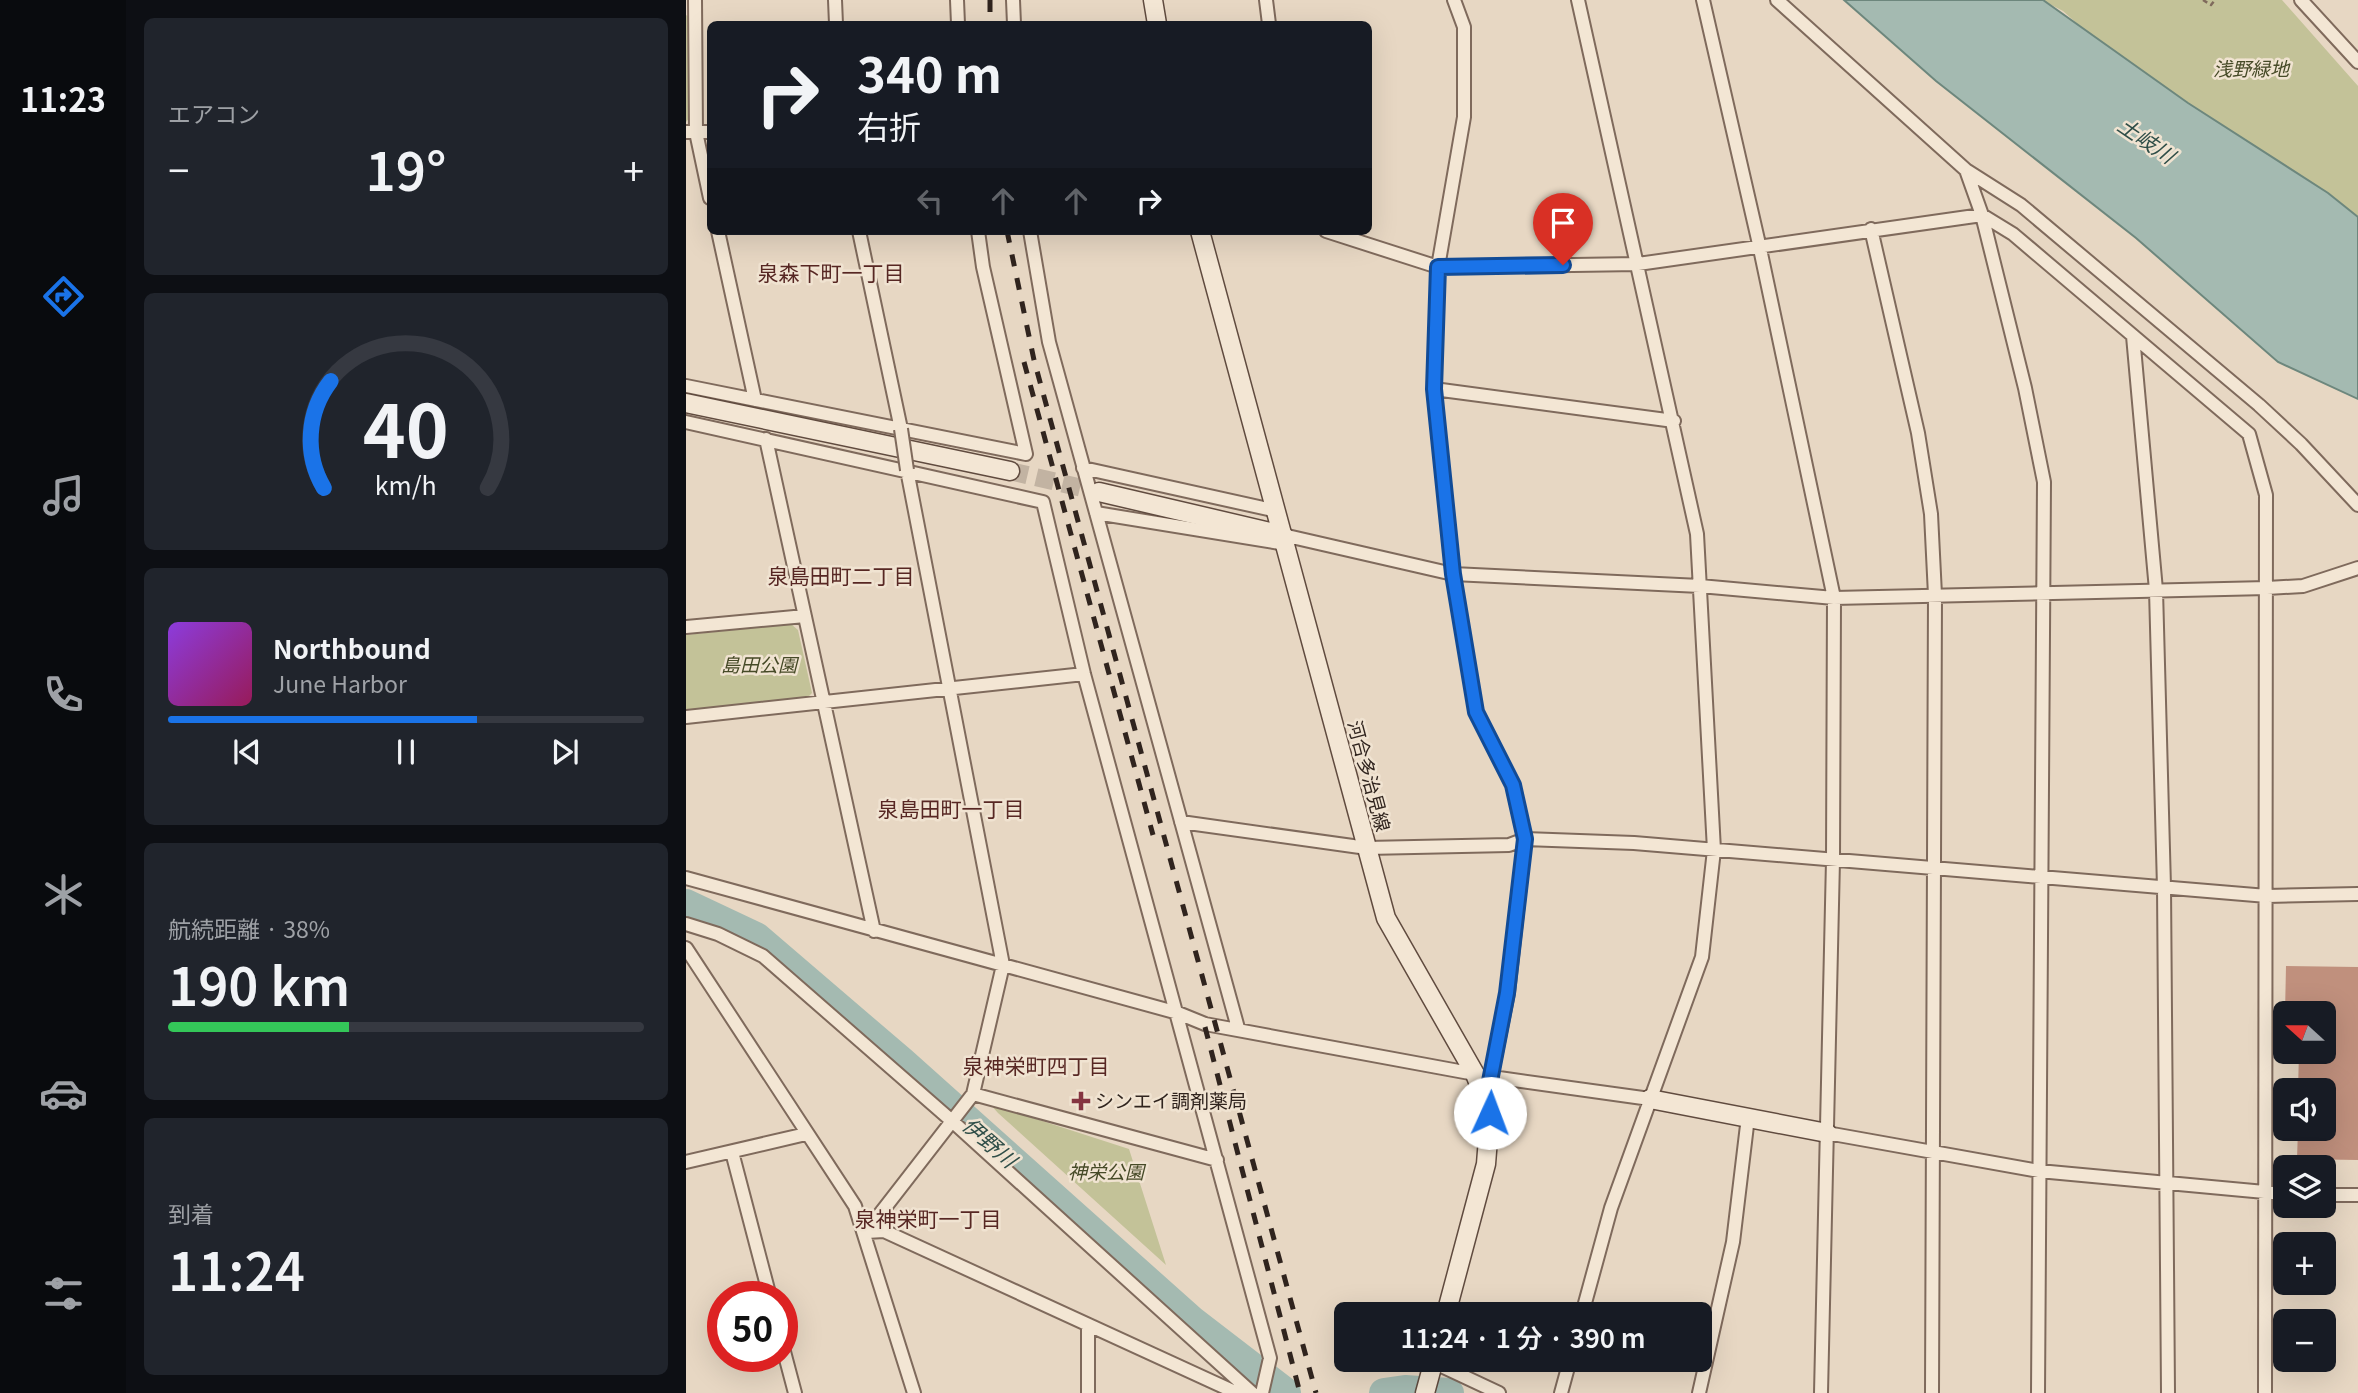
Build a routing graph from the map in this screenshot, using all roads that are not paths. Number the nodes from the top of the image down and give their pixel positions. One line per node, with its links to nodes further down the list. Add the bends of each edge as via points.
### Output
1 (835, 0): 12 (street)
2 (957, 0): 13 (street)
3 (1013, 0): 14 (street)
4 (1153, 0): 15 (main road)
5 (1266, 0): 16 (street)
6 (1454, 0): 31 (street, via 1464,27 1464,117)
7 (1578, 0): 30 (street)
8 (1703, 0): 29 (street)
9 (1777, 0): 19 (street)
10 (2301, 0): 17 (street)
11 (692, 4): 18 (street)
12 (836, 21)
13 (958, 21)
14 (1014, 21)
15 (1156, 21)
16 (1269, 21)
17 (2358, 62)
18 (691, 132): 20 (street)
19 (1966, 170): 21 (street); 45 (street, via 2021,205 2259,405)
20 (707, 188)
21 (1982, 215): 22 (street); 32 (street, via 2012,234); 54 (street, via 2044,482)
22 (1871, 229): 29 (street); 55 (street, via 1919,433 1931,514)
23 (719, 235): 35 (street)
24 (860, 235): 39 (street)
25 (979, 235): 39 (street, via 1026,454)
26 (1031, 235): 41 (street, via 1049,342)
27 (1201, 235): 46 (main road, 河合多治見線)
28 (1338, 235): 31 (street)
29 (1759, 244): 30 (street); 56 (street)
30 (1638, 264): 31 (street); 37 (street)
31 (1438, 267): 34 (street)
32 (2133, 336): 52 (street, via 2249,434 2266,495); 53 (street)
33 (686, 386): 35 (street)
34 (1434, 389): 37 (street); 50 (street)
35 (755, 400): 39 (street)
36 (686, 403): 43 (main road)
37 (1674, 421): 51 (street, via 1697,534)
38 (686, 422): 40 (street)
39 (901, 429): 42 (street, bridge)
40 (766, 439): 42 (street); 57 (street)
41 (1083, 468): 46 (street); 47 (street)
42 (907, 470): 59 (street, via 1043,502); 60 (street)
43 (1010, 471)
44 (1099, 492): 48 (main road)
45 (2358, 505)
46 (1277, 511): 48 (main road, 河合多治見線)
47 (1096, 513): 48 (street); 63 (street)
48 (1284, 540): 50 (street); 65 (main road, 河合多治見線)
49 (2358, 568): 52 (street, via 2303,586)
50 (1453, 574): 51 (street); 64 (street, via 1476,712 1513,785)
51 (1700, 586): 56 (street); 66 (street)
52 (2267, 588): 53 (street); 73 (street)
53 (2156, 590): 54 (street); 71 (street)
54 (2043, 592): 55 (street); 69 (street)
55 (1935, 595): 56 (street); 68 (street)
56 (1834, 598): 67 (street)
57 (805, 616): 58 (street); 61 (street)
58 (686, 627)
59 (1084, 674): 60 (street); 78 (street)
60 (950, 689): 61 (street); 77 (street)
61 (822, 704): 62 (street); 75 (street)
62 (686, 717)
63 (1181, 822): 65 (street); 79 (street)
64 (1525, 839): 65 (street, via 1509,845); 66 (street); 80 (street, via 1507,993)
65 (1367, 849): 80 (main road, 河合多治見線, via 1386,918)
66 (1714, 850): 67 (street); 82 (street, via 1702,957)
67 (1833, 860): 68 (street); 85 (street)
68 (1934, 869): 69 (street); 88 (street)
69 (2042, 876): 71 (street); 91 (street)
70 (686, 878): 75 (street)
71 (2164, 887): 73 (street); 92 (street)
72 (2358, 894): 73 (street)
73 (2267, 897): 93 (street)
74 (686, 925): 84 (street, via 718,934 763,956)
75 (874, 930): 77 (street)
76 (686, 948): 86 (street)
77 (1003, 965): 78 (street); 81 (street)
78 (1178, 1013): 79 (street, via 1205,1024); 89 (street)
79 (1238, 1028): 80 (street)
80 (1484, 1075): 82 (street); 99 (main road, 河合多治見線, via 1491,1134)
81 (973, 1094): 84 (street); 89 (street)
82 (1650, 1099): 83 (main road); 100 (street, via 1611,1209)
83 (1748, 1117): 85 (main road); 113 (street, via 1733,1242)
84 (952, 1121): 97 (street); 109 (street)
85 (1827, 1133): 88 (street); 114 (street)
86 (807, 1134): 87 (street); 97 (street, via 855,1206)
87 (732, 1152): 90 (street); 98 (street)
88 (1933, 1152): 91 (street); 115 (street)
89 (1217, 1160): 110 (street, via 1270,1358)
90 (686, 1162)
91 (2039, 1171): 92 (street); 116 (street)
92 (2165, 1184): 93 (street); 117 (street)
93 (2265, 1193): 94 (street); 118 (street)
94 (2273, 1193)
95 (2336, 1195): 96 (street)
96 (2358, 1195)
97 (866, 1232): 101 (street, via 884,1231); 106 (street)
98 (766, 1281)
99 (1449, 1302)
100 (1585, 1302)
101 (1088, 1325): 107 (street); 108 (street)
102 (789, 1372): 105 (street)
103 (1567, 1372): 112 (street)
104 (1430, 1373): 111 (street)
105 (795, 1393)
106 (914, 1393)
107 (1088, 1393)
108 (1237, 1393)
109 (1252, 1393)
110 (1262, 1393)
111 (1499, 1393)
112 (1561, 1393)
113 (1699, 1393)
114 (1821, 1393)
115 (1932, 1393)
116 (2038, 1393)
117 (2168, 1393)
118 (2265, 1393)

